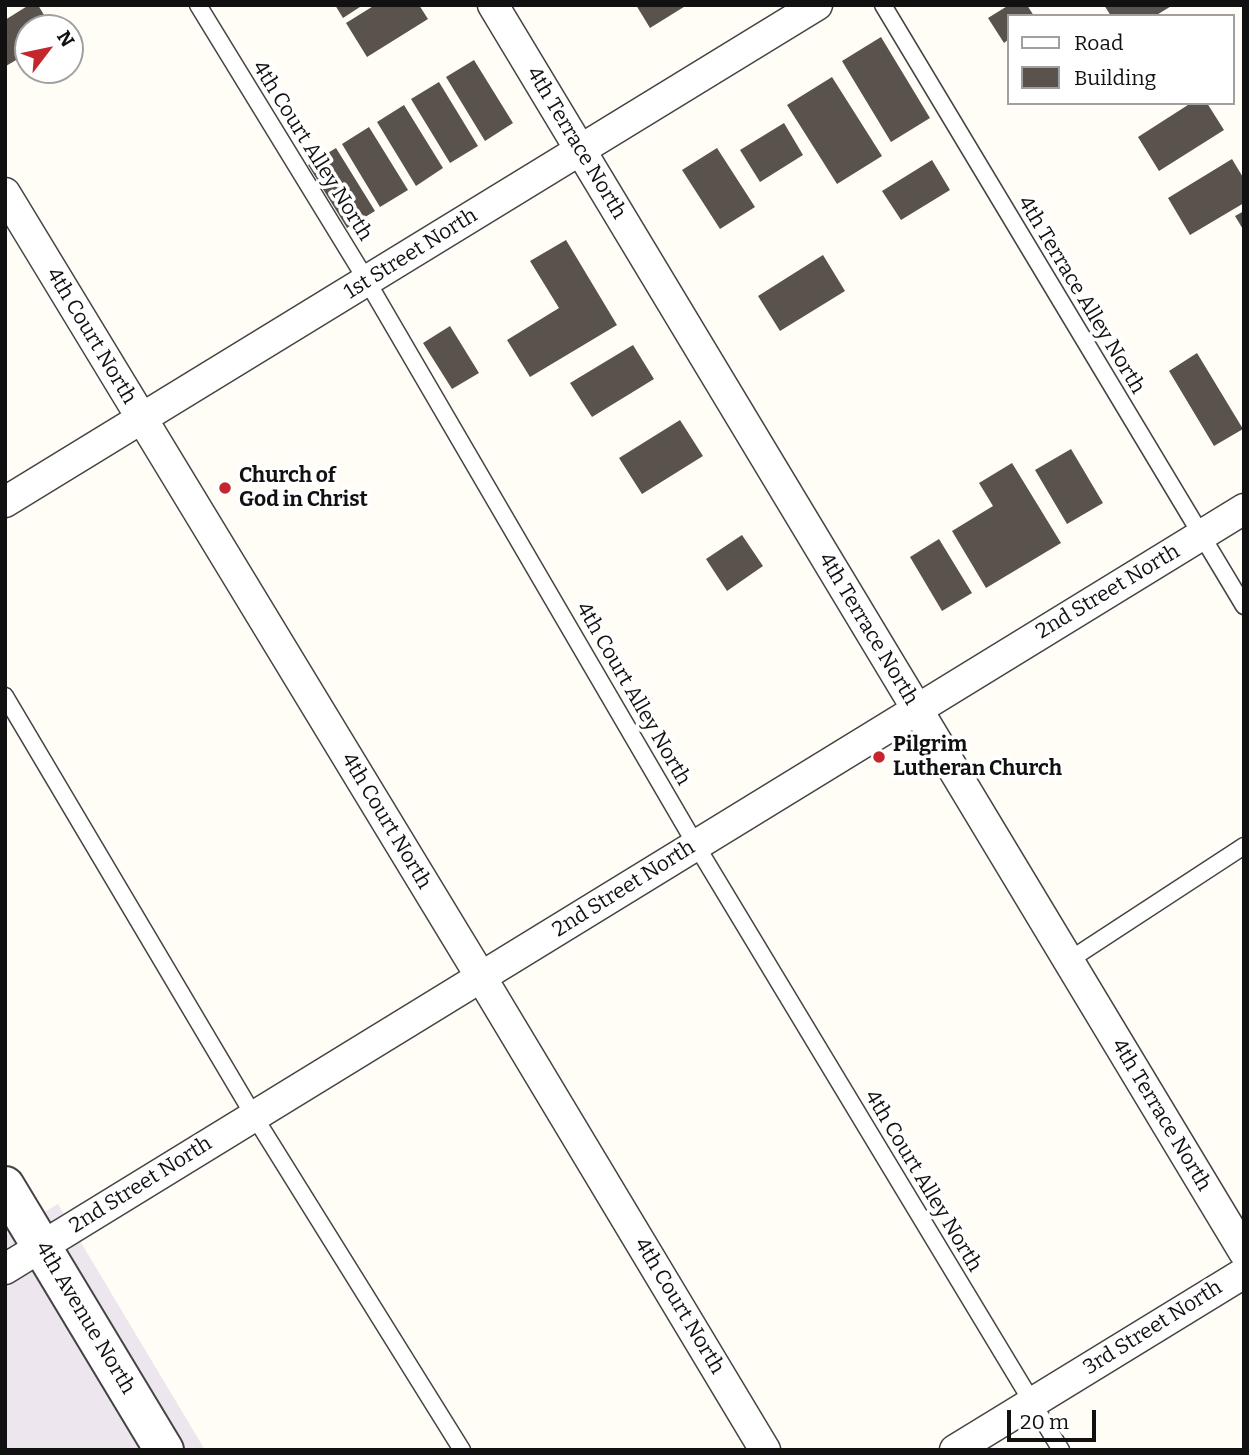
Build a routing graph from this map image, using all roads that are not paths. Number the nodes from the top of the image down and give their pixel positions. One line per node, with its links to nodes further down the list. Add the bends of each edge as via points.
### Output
1 (198, 5): 7 (lane, 4th Court Alley North)
2 (493, 5): 5 (street, 4th Terrace North)
3 (817, 5): 5 (street, 1st Street North)
4 (883, 5): 11 (lane, 4th Terrace Alley North)
5 (580, 150): 7 (street, 1st Street North); 14 (street, 4th Terrace North)
6 (5, 193): 8 (street, 4th Court North)
7 (367, 281): 8 (street, 1st Street North); 15 (lane, 4th Court Alley North)
8 (141, 419): 9 (street, 1st Street North); 18 (street, 4th Court North)
9 (5, 502)
10 (1244, 509): 11 (street, 2nd Street North)
11 (1201, 535): 12 (lane, 4th Terrace Alley North); 14 (street, 2nd Street North)
12 (1244, 607)
13 (5, 696): 19 (lane)
14 (917, 709): 15 (street, 2nd Street North); 17 (street, 4th Terrace North)
15 (696, 845): 18 (street, 2nd Street North); 25 (lane, 4th Court Alley North)
16 (1244, 846): 17 (lane)
17 (1068, 961): 22 (street, 4th Terrace North)
18 (481, 976): 19 (street, 2nd Street North); 28 (street, 4th Court North)
19 (254, 1116): 21 (street, 2nd Street North); 27 (lane)
20 (5, 1186): 21 (street, 4th Avenue North)
21 (42, 1246): 23 (street, 2nd Street North); 26 (street, 4th Avenue North)
22 (1244, 1252)
23 (5, 1269)
24 (1244, 1273): 25 (street, 3rd Street North)
25 (1031, 1403): 29 (street, 3rd Street North); 30 (lane, 4th Court Alley North)
26 (164, 1450)
27 (462, 1450)
28 (765, 1450)
29 (955, 1450)
30 (1060, 1450)

